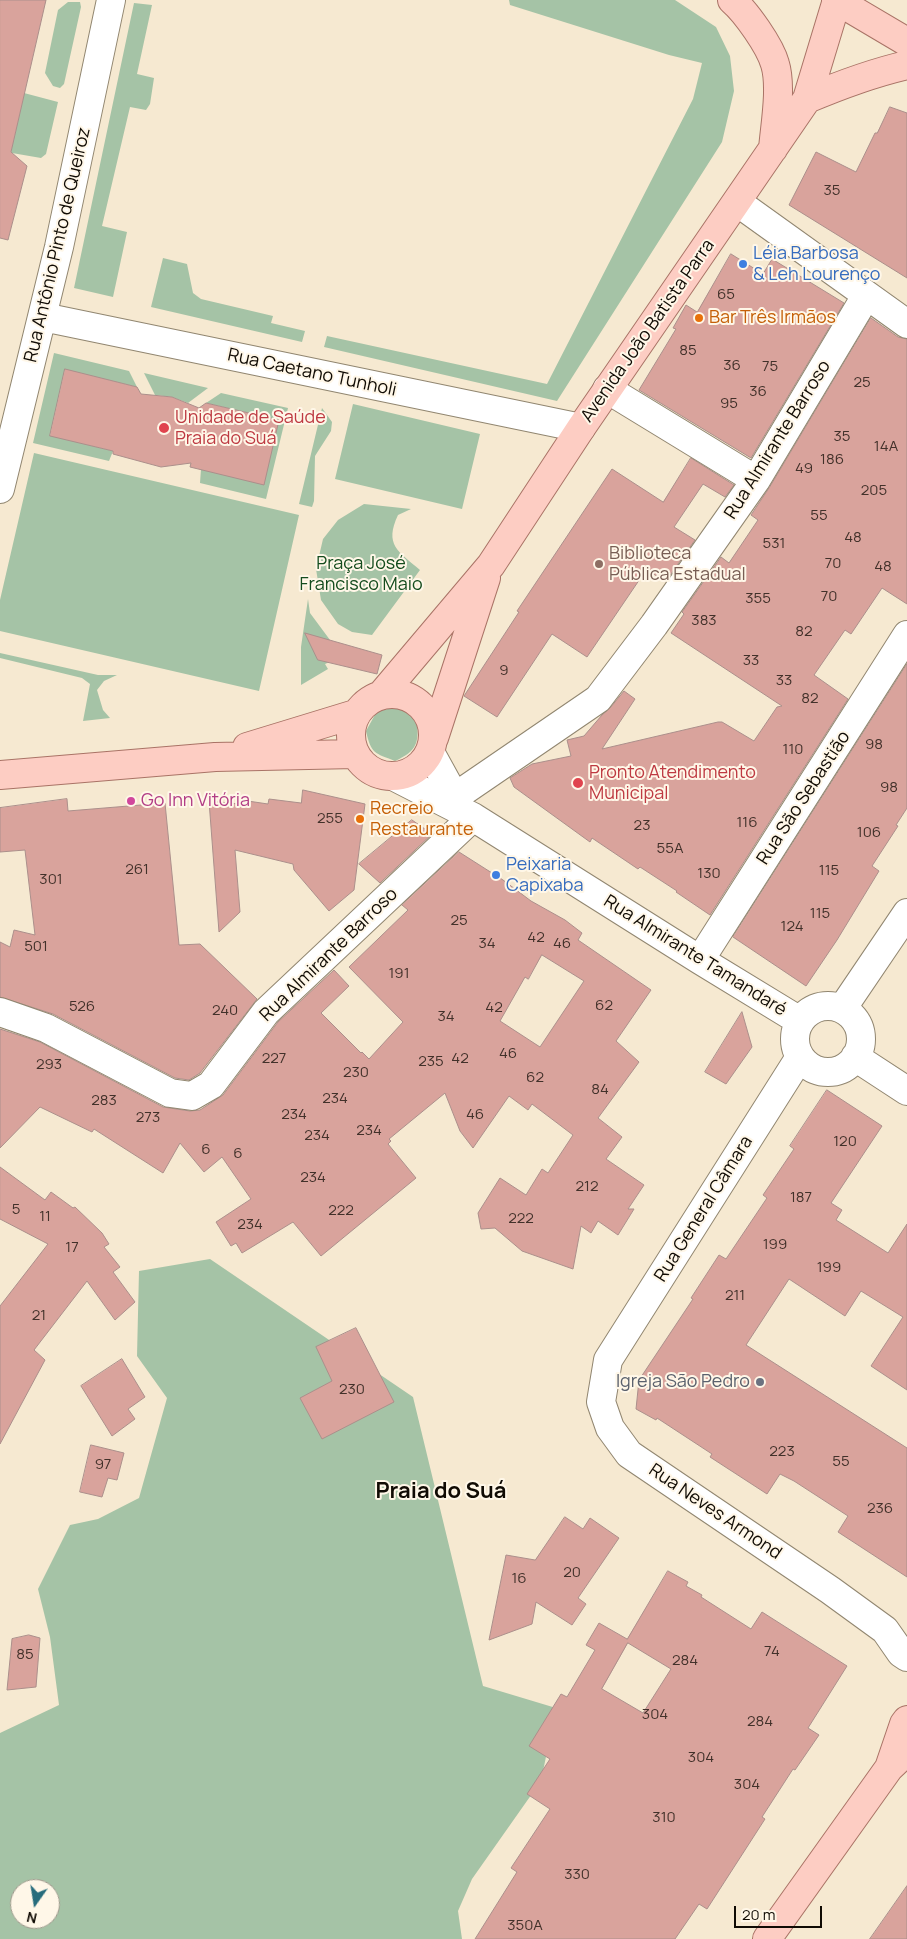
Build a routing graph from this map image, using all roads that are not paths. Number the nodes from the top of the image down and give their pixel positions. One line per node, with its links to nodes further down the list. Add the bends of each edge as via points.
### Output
1 (112, 0): 10 (street, Rua Antônio Pinto de Queiroz)
2 (732, 0): 7 (main road, via 756,29 775,64 777,88)
3 (837, 0): 4 (main road); 6 (main road, Avenida João Batista Parra)
4 (907, 42)
5 (907, 65): 6 (main road, via 843,83)
6 (807, 99): 7 (main road, Avenida João Batista Parra)
7 (773, 150): 8 (main road, Avenida João Batista Parra)
8 (737, 202): 9 (street); 12 (main road, Avenida João Batista Parra)
9 (866, 296): 11 (street); 15 (street, Rua Almirante Barroso)
10 (43, 317): 13 (street, Rua Caetano Tunholi); 14 (street, Rua Antônio Pinto de Queiroz)
11 (907, 324)
12 (607, 389): 13 (main road, Avenida João Batista Parra); 15 (street)
13 (581, 428): 17 (main road, Avenida João Batista Parra)
14 (5, 444): 16 (street, Rua Antônio Pinto de Queiroz)
15 (756, 480): 26 (street, Rua Almirante Barroso, via 598,699)
16 (0, 489)
17 (490, 565): 19 (main road, Avenida João Batista Parra); 21 (main road, Avenida João Batista Parra)
18 (907, 635): 28 (street, Rua São Sebastião)
19 (382, 694): 20 (main road, via 369,700); 21 (main road, via 401,694 416,700 431,719)
20 (355, 714): 22 (main road, via 350,731); 23 (main road)
21 (432, 745): 25 (main road, via 417,767); 26 (street, Rua Almirante Tamandaré)
22 (355, 754): 23 (main road); 25 (main road, via 363,765 376,773)
23 (215, 757): 24 (main road)
24 (0, 775)
25 (393, 776): 26 (street, Rua Almirante Tamandaré)
26 (460, 807): 28 (street, Rua Almirante Tamandaré); 30 (street, Rua Almirante Barroso, via 266,1012 212,1085 192,1096 170,1093 46,1028)
27 (907, 913): 29 (street)
28 (700, 960): 31 (street, Rua Almirante Tamandaré)
29 (842, 1009): 31 (street, via 818,1007); 33 (street, via 857,1025 860,1036)
30 (0, 1012)
31 (800, 1021): 32 (street, via 795,1033)
32 (800, 1057): 33 (street, via 821,1071 834,1071); 35 (street, Rua General Câmara)
33 (855, 1057): 34 (street)
34 (907, 1091)
35 (608, 1360): 36 (street, Rua Neves Armond, via 601,1402 610,1428 629,1454)
36 (896, 1632): 37 (street, Rua Neves Armond, via 901,1653)
37 (907, 1657)
38 (907, 1720): 39 (main road)
39 (898, 1759): 40 (main road)
40 (767, 1939)

